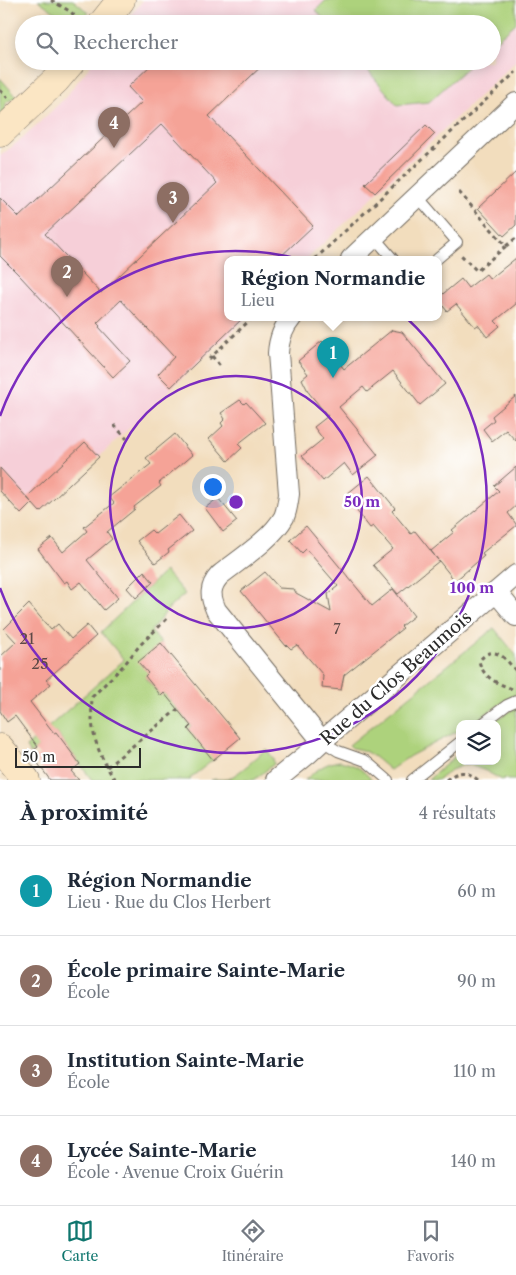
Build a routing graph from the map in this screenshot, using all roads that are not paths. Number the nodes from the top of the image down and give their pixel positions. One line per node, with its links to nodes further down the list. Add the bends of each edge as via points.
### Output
1 (121, 0): 2 (street)
2 (109, 15)
3 (64, 70): 5 (street)
4 (516, 103): 6 (street)
5 (0, 133)
6 (418, 197): 7 (street); 10 (lane, via 457,242)
7 (374, 237): 8 (street); 9 (lane)
8 (354, 256)
9 (390, 256)
10 (441, 256)
11 (289, 321): 17 (street, via 279,340 278,353 288,507 272,533 220,575 214,582 211,595 216,610)
12 (516, 575): 13 (street, Rue du Clos Beaumois)
13 (496, 592): 14 (street); 17 (street, Rue du Clos Beaumois)
14 (516, 616)
15 (516, 701): 16 (lane)
16 (487, 720)
17 (322, 741): 21 (street, Rue du Clos Beaumois); 22 (lane, via 366,761)
18 (456, 745): 23 (lane)
19 (0, 748): 20 (street)
20 (26, 780)
21 (276, 780)
22 (388, 780)
23 (412, 780)

